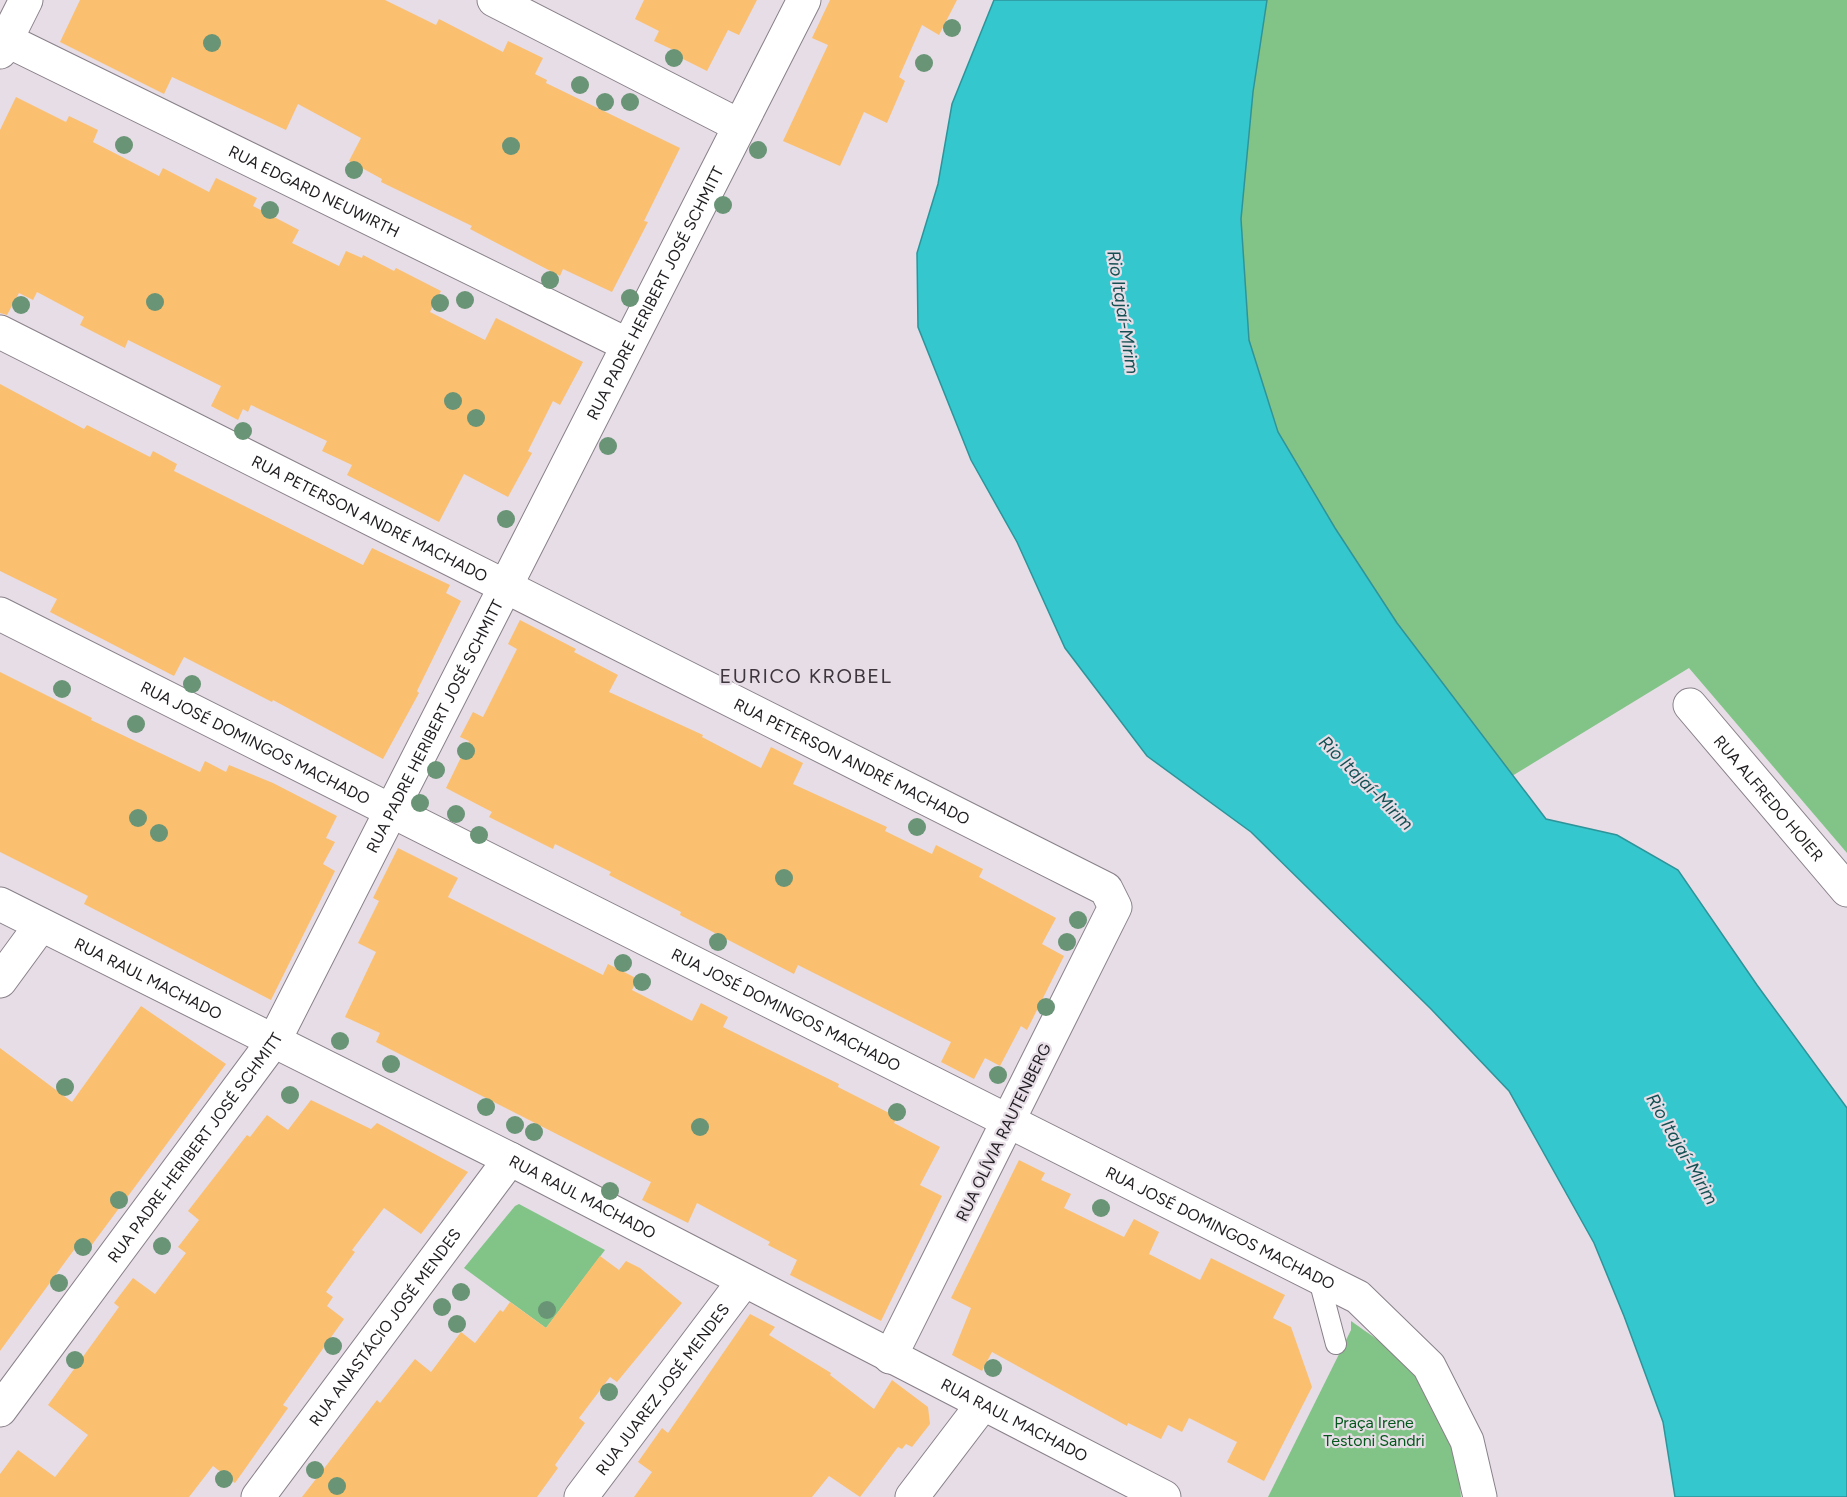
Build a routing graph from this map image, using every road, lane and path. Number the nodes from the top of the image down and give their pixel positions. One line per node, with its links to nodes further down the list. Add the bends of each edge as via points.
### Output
1 (26, 0): 4 (street)
2 (494, 0): 5 (street)
3 (804, 0): 5 (street, RUA PADRE HERIBERT JOSÉ SCHMITT)
4 (2, 43): 7 (street, RUA EDGARD NEUWIRTH)
5 (738, 125): 7 (street, RUA PADRE HERIBERT JOSÉ SCHMITT)
6 (0, 332): 8 (street, RUA PETERSON ANDRÉ MACHADO)
7 (628, 345): 8 (street, RUA PADRE HERIBERT JOSÉ SCHMITT)
8 (505, 586): 11 (street, RUA PADRE HERIBERT JOSÉ SCHMITT); 14 (street, RUA PETERSON ANDRÉ MACHADO, via 1106,889)
9 (0, 614): 11 (street, RUA JOSÉ DOMINGOS MACHADO)
10 (1690, 705): 12 (street, RUA ALFREDO HOIER)
11 (391, 811): 17 (street, RUA PADRE HERIBERT JOSÉ SCHMITT); 18 (street, RUA JOSÉ DOMINGOS MACHADO)
12 (1847, 890)
13 (0, 904): 15 (street, RUA RAUL MACHADO)
14 (1115, 907): 18 (street, RUA OLÍVIA RAUTENBERG)
15 (41, 925): 16 (street); 17 (street, RUA RAUL MACHADO)
16 (0, 981)
17 (275, 1039): 19 (street, RUA RAUL MACHADO); 25 (street, RUA PADRE HERIBERT JOSÉ SCHMITT)
18 (1008, 1121): 20 (street, RUA JOSÉ DOMINGOS MACHADO); 23 (street, RUA OLÍVIA RAUTENBERG)
19 (510, 1159): 21 (street, RUA RAUL MACHADO); 26 (street, RUA ANASTÁCIO JOSÉ MENDES)
20 (1318, 1276): 22 (lane); 30 (street, RUA JOSÉ DOMINGOS MACHADO, via 1358,1297 1430,1366 1467,1441)
21 (743, 1282): 23 (street, RUA RAUL MACHADO); 27 (street, RUA JUAREZ JOSÉ MENDES)
22 (1336, 1344)
23 (890, 1357): 24 (street, RUA RAUL MACHADO)
24 (982, 1405): 28 (street); 29 (street, RUA RAUL MACHADO)
25 (1, 1406)
26 (258, 1497)
27 (581, 1497)
28 (912, 1497)
29 (1164, 1497)
30 (1480, 1497)

